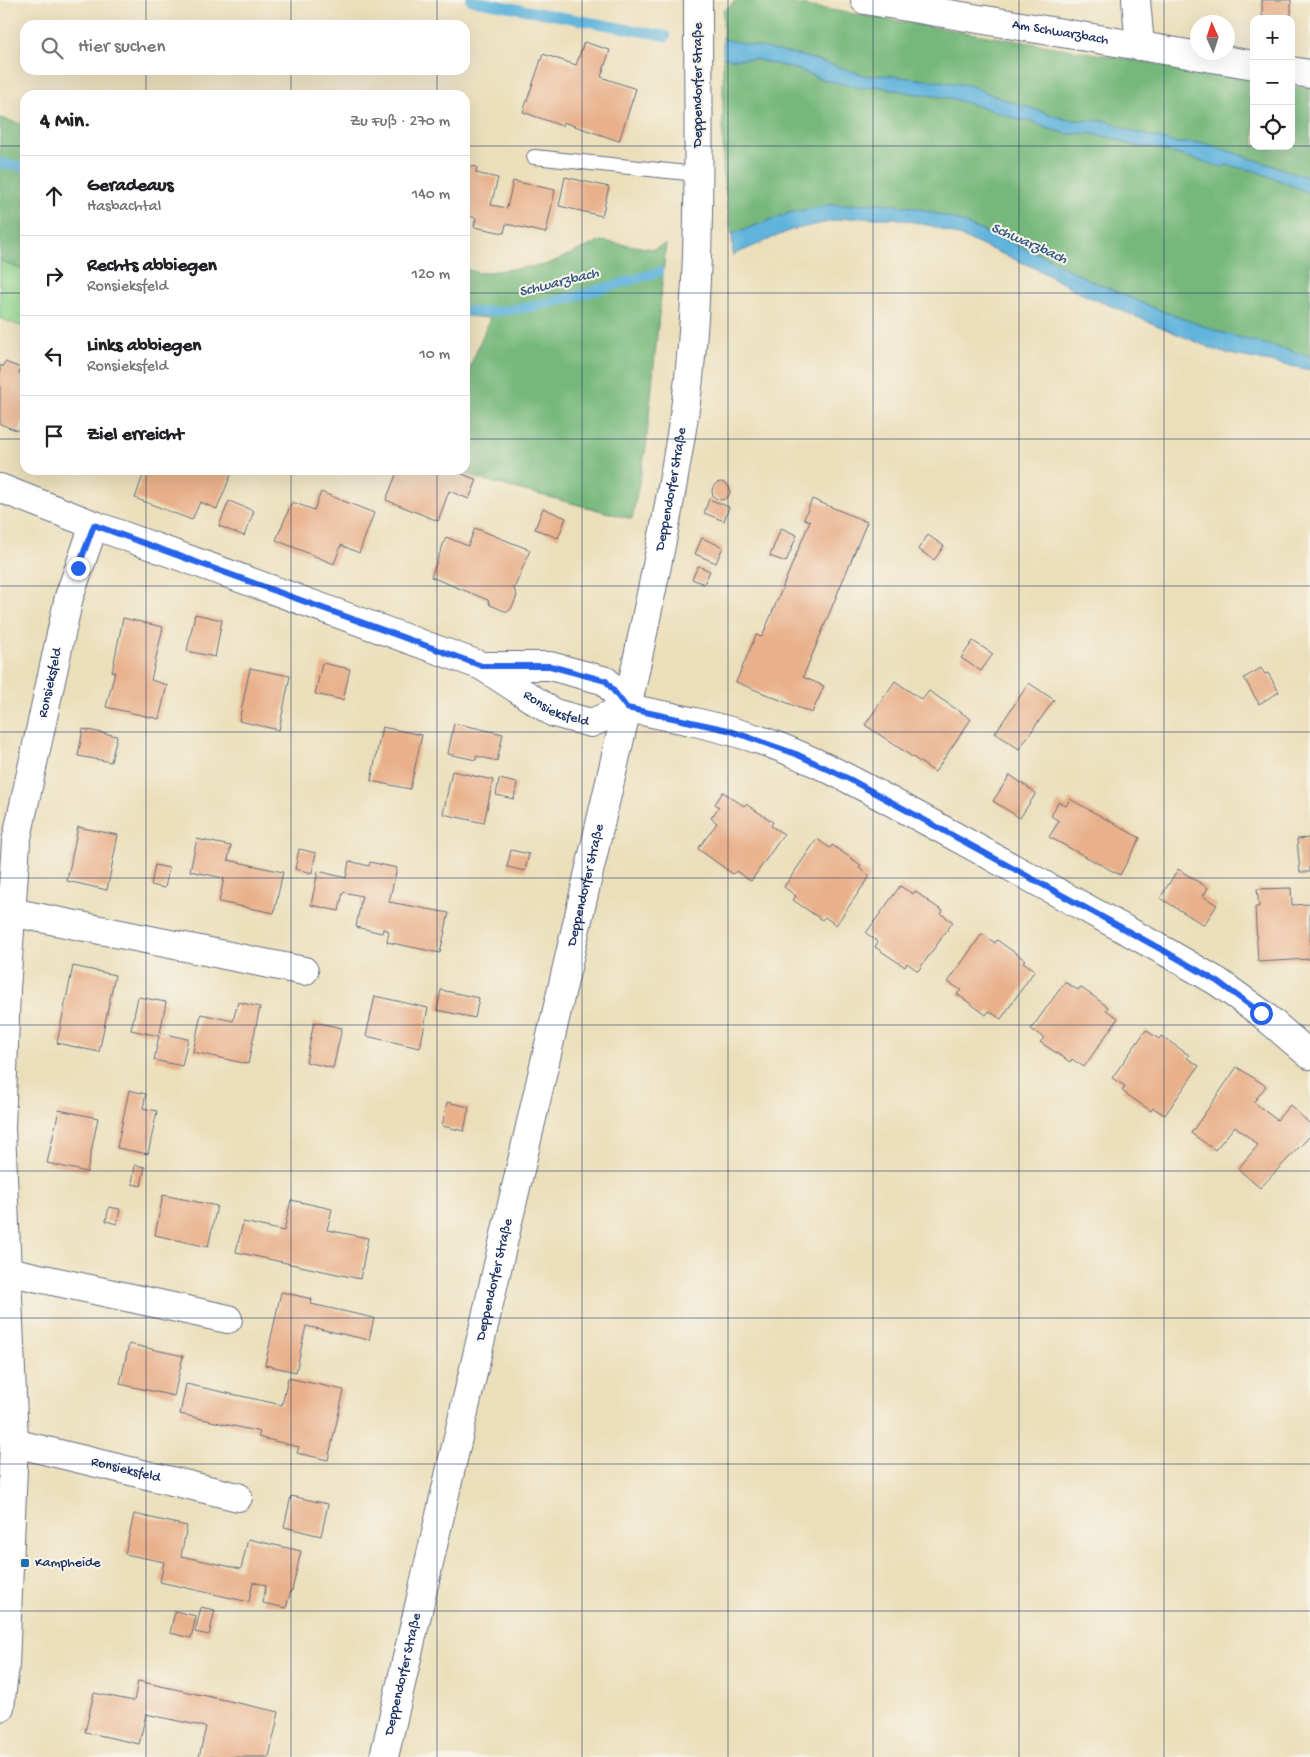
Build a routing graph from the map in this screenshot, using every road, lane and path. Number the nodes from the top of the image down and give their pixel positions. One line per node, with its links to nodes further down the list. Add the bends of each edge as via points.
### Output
1 (698, 0): 9 (street, Deppendorfer Straße)
2 (865, 0): 4 (street, Am Schwarzbach)
3 (1136, 0): 4 (street)
4 (1140, 46): 5 (street, Am Schwarzbach)
5 (1250, 64)
6 (1295, 72): 7 (street)
7 (1310, 74)
8 (534, 157): 9 (lane)
9 (697, 174): 13 (street, Deppendorfer Straße, via 695,298 682,435)
10 (0, 488): 11 (street, Ronsieksfeld)
11 (94, 525): 12 (street, Ronsieksfeld); 14 (street, Ronsieksfeld, via 69,597)
12 (482, 666): 13 (street, Ronsieksfeld, via 550,666 606,681); 13 (street, Ronsieksfeld, via 554,713 591,722)
13 (627, 708): 17 (street, via 764,741 851,780 1218,982); 26 (street, Deppendorfer Straße)
14 (8, 840): 15 (street, Ronsieksfeld)
15 (11, 912): 16 (street); 18 (street, Ronsieksfeld)
16 (304, 971)
17 (1310, 1055)
18 (1, 1128): 19 (street, Ronsieksfeld)
19 (7, 1270): 20 (street); 21 (street, Ronsieksfeld)
20 (228, 1318)
21 (14, 1443): 22 (street, Ronsieksfeld); 23 (street, Ronsieksfeld)
22 (6, 1490): 24 (street, Ronsieksfeld)
23 (238, 1497)
24 (4, 1612): 25 (street, Ronsieksfeld, via 5,1665)
25 (0, 1707)
26 (384, 1757)

